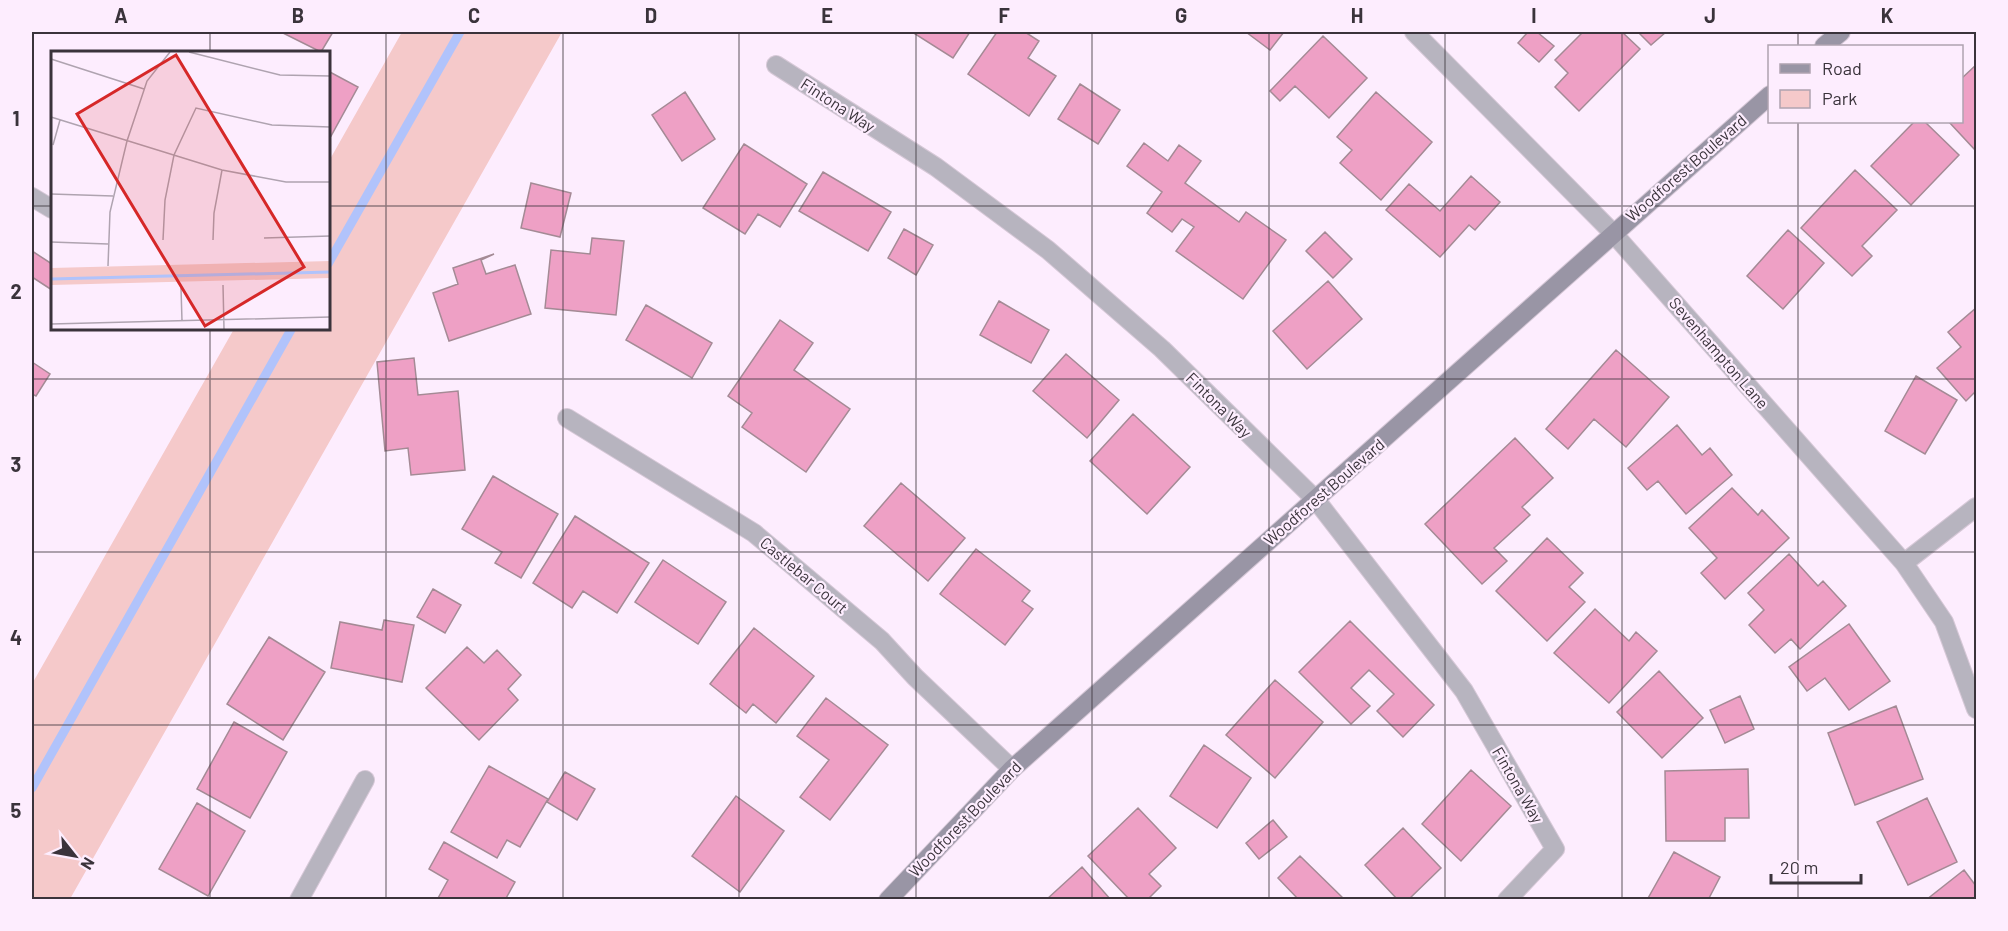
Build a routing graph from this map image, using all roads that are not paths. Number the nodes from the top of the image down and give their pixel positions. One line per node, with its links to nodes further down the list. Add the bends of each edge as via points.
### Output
1 (1414, 32): 8 (street, Sevenhampton Lane)
2 (1841, 32): 3 (main road)
3 (1825, 45)
4 (776, 65): 10 (street, Fintona Way, via 936,167 1048,250 1162,349)
5 (1768, 97): 8 (main road, Woodforest Boulevard)
6 (32, 197): 7 (street)
7 (51, 208)
8 (1613, 233): 10 (main road, Woodforest Boulevard); 12 (street, Sevenhampton Lane)
9 (567, 418): 14 (street, Castlebar Court, via 754,533 882,641 915,678)
10 (1316, 500): 14 (main road, Woodforest Boulevard); 18 (street, Fintona Way, via 1464,691 1555,849)
11 (1977, 507): 12 (street)
12 (1904, 563): 13 (street, Sevenhampton Lane, via 1944,622)
13 (1977, 709)
14 (1012, 768): 17 (main road, Woodforest Boulevard)
15 (365, 780): 16 (street)
16 (299, 900)
17 (888, 900)
18 (1507, 900)

